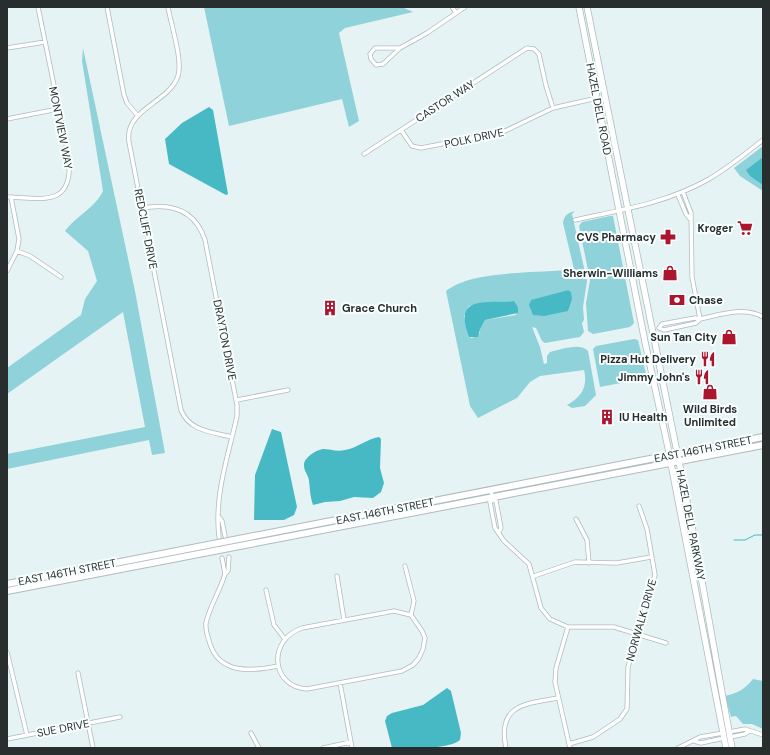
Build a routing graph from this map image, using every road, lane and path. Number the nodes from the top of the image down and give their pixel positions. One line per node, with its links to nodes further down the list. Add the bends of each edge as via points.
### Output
1 (38, 7): 9 (street, MONTVIEW WAY)
2 (107, 7): 15 (street, via 124,95)
3 (168, 7): 15 (street, REDCLIFF DRIVE, via 178,62 178,76 172,87)
4 (452, 7): 8 (street)
5 (465, 7): 8 (street)
6 (579, 7): 12 (main road, HAZEL DELL ROAD)
7 (588, 7): 24 (main road, HAZEL DELL ROAD)
8 (456, 13): 11 (street)
9 (45, 42): 10 (street); 14 (street, MONTVIEW WAY)
10 (7, 48)
11 (400, 48): 11 (street, via 375,48 370,54 370,59 376,65 383,64)
12 (597, 98): 13 (street, POLK DRIVE); 25 (main road, HAZEL DELL ROAD)
13 (554, 108): 17 (street, POLK DRIVE, via 503,132 421,148 412,146); 17 (street, CASTOR WAY, via 539,54 534,49 527,48)
14 (58, 109): 16 (street); 22 (street, MONTVIEW WAY, via 69,159 70,174 67,184 60,194 48,198)
15 (138, 116): 23 (street, REDCLIFF DRIVE, via 130,127 128,138)
16 (7, 119)
17 (401, 130): 19 (street, CASTOR WAY)
18 (763, 140): 20 (street, via 710,179)
19 (364, 154)
20 (683, 192): 21 (street); 26 (street)
21 (678, 194): 24 (street); 26 (street)
22 (9, 197): 28 (street, via 19,239)
23 (142, 208): 34 (street, DRAYTON DRIVE, via 161,205 174,208 190,216 200,228 205,240); 35 (street, REDCLIFF DRIVE, via 183,414 196,428)
24 (627, 209): 25 (street); 38 (main road, HAZEL DELL PARKWAY)
25 (619, 211): 27 (street); 39 (main road, HAZEL DELL PARKWAY)
26 (690, 219): 32 (street, via 692,277)
27 (575, 220)
28 (17, 251): 29 (street); 30 (street, via 30,256)
29 (7, 271)
30 (61, 277)
31 (763, 317): 32 (street, via 746,312)
32 (700, 320): 32 (street, via 695,318 662,324 659,328 664,330)
33 (288, 390): 34 (street)
34 (237, 400): 35 (street, DRAYTON DRIVE, via 237,416)
35 (232, 437): 45 (street, DRAYTON DRIVE, via 218,495)
36 (763, 437): 38 (main road, EAST 146TH STREET)
37 (763, 445): 40 (main road, EAST 146TH STREET)
38 (677, 454): 39 (main road, EAST 146TH STREET); 40 (main road, HAZEL DELL PARKWAY)
39 (669, 456): 41 (main road, HAZEL DELL PARKWAY); 42 (main road, EAST 146TH STREET)
40 (679, 462): 41 (main road, EAST 146TH STREET); 75 (main road, HAZEL DELL PARKWAY)
41 (670, 464): 43 (main road, EAST 146TH STREET); 75 (main road, HAZEL DELL PARKWAY)
42 (491, 491): 43 (street); 57 (main road, EAST 146TH STREET)
43 (492, 499): 56 (street, via 496,501 501,528 499,532 504,541 529,564); 59 (main road, EAST 146TH STREET)
44 (639, 506): 50 (street, NORWALK DRIVE, via 647,529)
45 (219, 517): 47 (street, DRAYTON DRIVE); 48 (street, DRAYTON DRIVE)
46 (576, 518): 52 (street, via 587,540)
47 (225, 536)
48 (219, 537)
49 (229, 557): 54 (street, via 228,571)
50 (651, 557): 52 (street, via 617,563); 63 (street, NORWALK DRIVE, via 655,578)
51 (222, 558): 54 (street)
52 (589, 563): 56 (street, via 568,564)
53 (405, 566): 60 (street, via 414,601)
54 (225, 574): 67 (street, via 209,610 206,626 212,648 225,664 237,668 253,671)
55 (337, 576): 61 (street)
56 (534, 576): 62 (street, via 543,612 550,619)
57 (7, 584)
58 (266, 590): 64 (street, via 274,625)
59 (7, 591)
60 (411, 615): 61 (street, via 394,611); 69 (street, via 419,624 424,636 424,645 421,655 408,669)
61 (344, 620): 64 (street, via 302,628)
62 (568, 627): 63 (street, via 614,627); 70 (street, via 555,674)
63 (638, 634): 65 (street); 79 (street, NORWALK DRIVE, via 628,667 628,700 624,714 593,737)
64 (284, 638): 67 (street, via 278,650)
65 (666, 643)
66 (7, 652): 74 (street)
67 (278, 666): 69 (street, via 285,678 299,688)
68 (78, 673): 72 (street)
69 (340, 683): 78 (street)
70 (558, 698): 79 (street); 84 (street, via 524,705 511,713 503,729)
71 (120, 717): 72 (street, SUE DRIVE)
72 (88, 723): 74 (street, SUE DRIVE); 80 (street)
73 (251, 733): 81 (street)
74 (27, 735): 77 (street, SUE DRIVE)
75 (726, 735): 76 (street, via 745,734 749,731); 85 (street, via 702,743 694,741); 86 (main road, HAZEL DELL PARKWAY); 87 (main road, HAZEL DELL PARKWAY)
76 (763, 735)
77 (7, 739)
78 (351, 742): 82 (street); 83 (street)
79 (569, 746)
80 (93, 748)
81 (259, 748)
82 (323, 748)
83 (352, 748)
84 (506, 748)
85 (678, 748)
86 (726, 748)
87 (732, 748)

